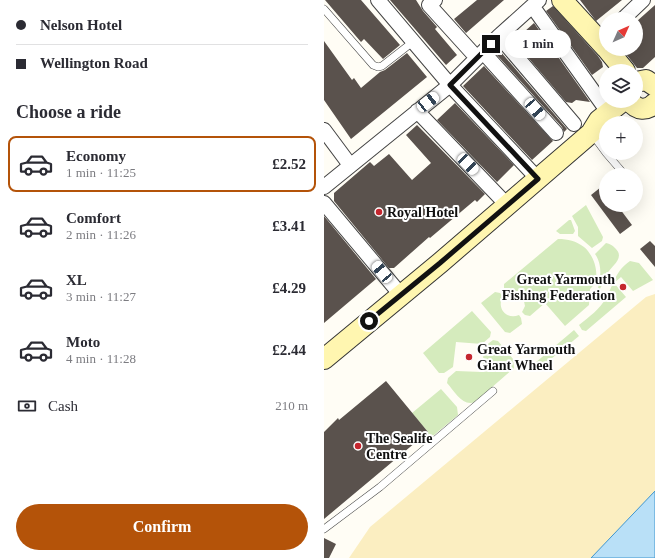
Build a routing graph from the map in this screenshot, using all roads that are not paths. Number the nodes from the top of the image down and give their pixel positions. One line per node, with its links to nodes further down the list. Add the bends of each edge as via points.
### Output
1 (378, 0): 10 (street)
2 (435, 0): 11 (street, via 429,5)
3 (562, 0): 9 (street)
4 (643, 0): 7 (street)
5 (536, 3): 8 (street); 14 (street)
6 (324, 9): 10 (lane, via 373,65 378,67)
7 (630, 12)
8 (499, 36): 11 (street); 15 (street)
9 (599, 37)
10 (414, 41): 12 (street)
11 (480, 55): 12 (street); 17 (street)
12 (450, 85): 13 (street); 21 (street)
13 (417, 111): 19 (street); 24 (street)
14 (621, 114): 21 (street)
15 (574, 124)
16 (324, 130): 19 (street)
17 (556, 133)
18 (612, 160): 20 (lane)
19 (350, 165): 22 (street)
20 (618, 168)
21 (538, 179): 24 (street)
22 (324, 187)
23 (324, 203): 25 (street)
24 (507, 205): 25 (street)
25 (401, 295): 26 (street)
26 (324, 359)
27 (493, 391): 28 (lane, via 380,487)
28 (324, 529)

